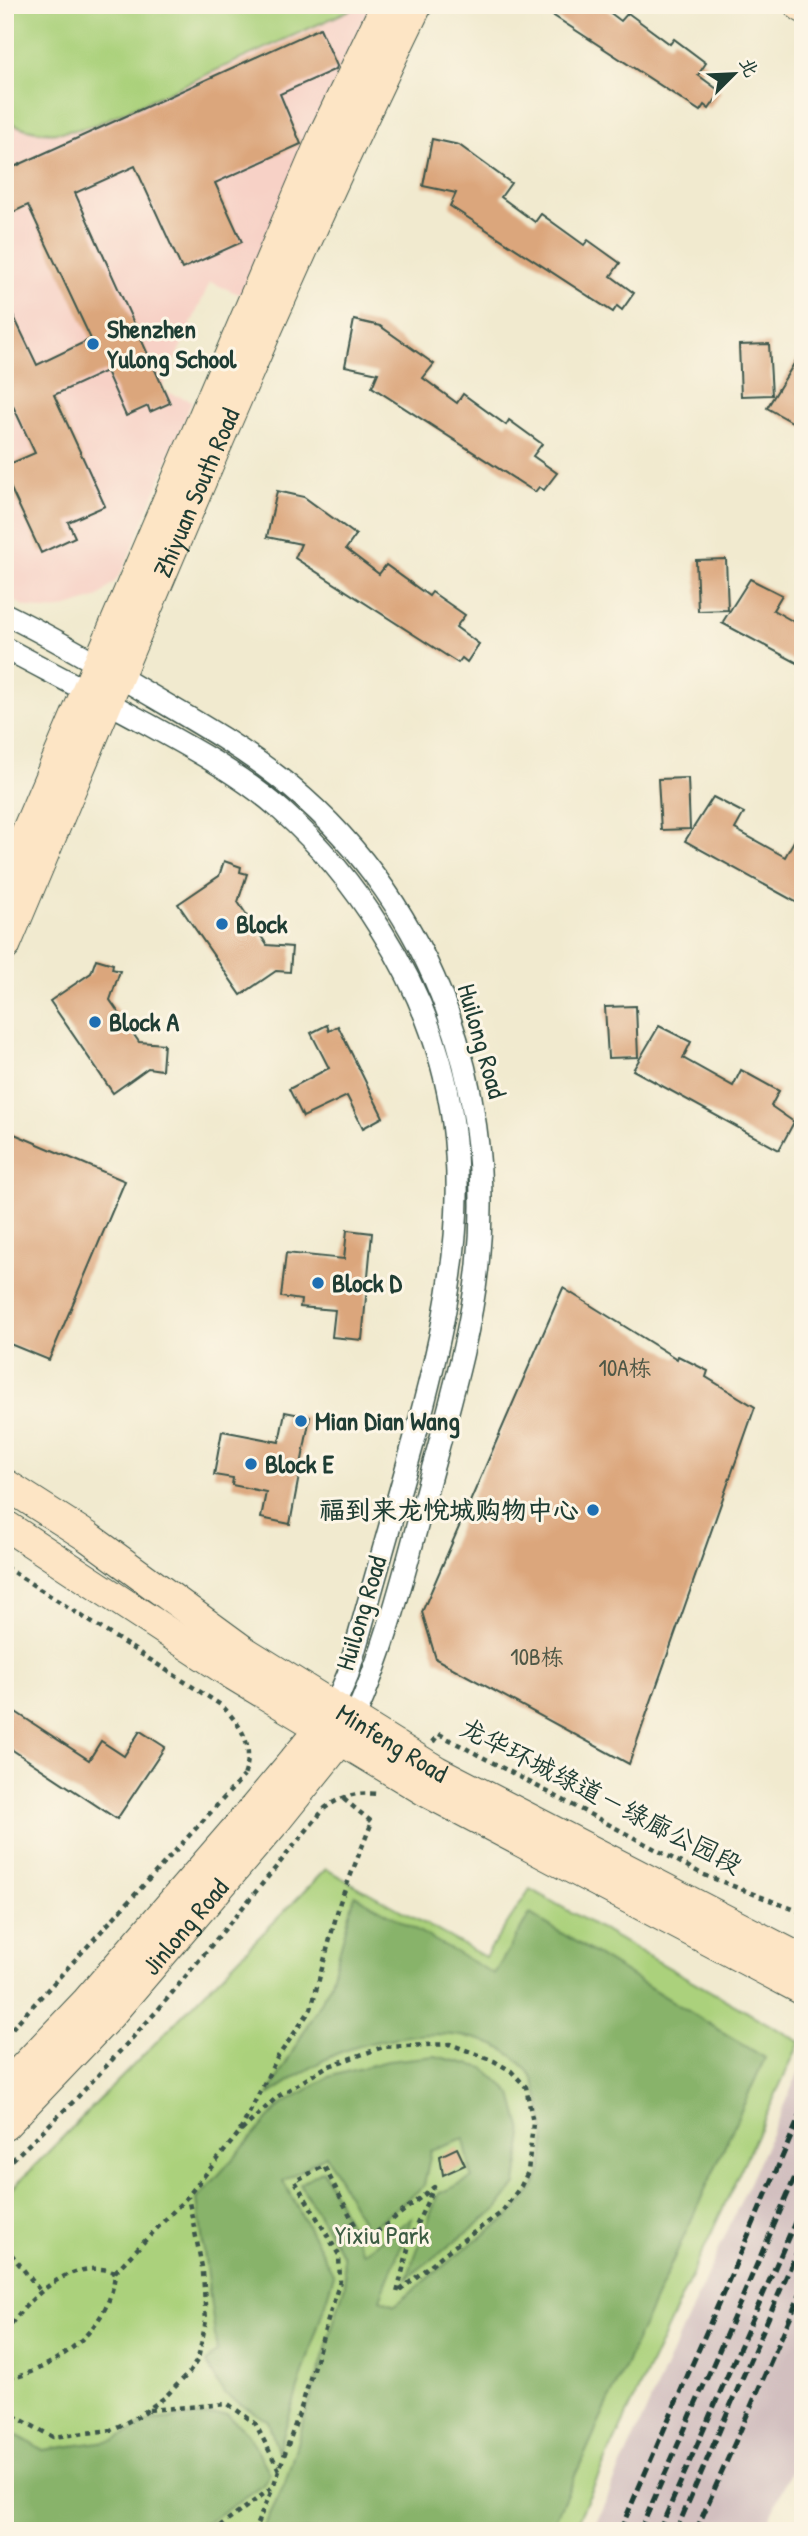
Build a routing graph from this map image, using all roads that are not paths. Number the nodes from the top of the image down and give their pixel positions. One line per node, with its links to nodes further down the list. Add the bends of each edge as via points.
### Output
1 (386, 5): 5 (main road, Zhiyuan South Road, via 325,132)
2 (417, 5): 5 (main road, Zhiyuan South Road)
3 (5, 614): 5 (street, Huilong Road)
4 (5, 648): 5 (street, Huilong Road)
5 (101, 683): 6 (main road, Zhiyuan South Road); 7 (main road, Zhiyuan South Road); 10 (street, Huilong Road, via 246,783 311,839 367,908 391,946 418,997 444,1068 458,1164 452,1279 430,1385); 10 (street, Huilong Road, via 247,754 338,832 391,898 414,936 453,1023 466,1065 480,1164 481,1211 471,1312 383,1647)
6 (5, 881)
7 (5, 946)
8 (5, 1484): 10 (main road, Minfeng Road, via 88,1537)
9 (5, 1525): 10 (main road, Minfeng Road, via 230,1673)
10 (337, 1724): 11 (main road, Minfeng Road); 12 (main road, Minfeng Road, via 427,1793); 13 (main road, Jinlong Road); 14 (main road, Jinlong Road, via 274,1823 109,2015)
11 (803, 1960)
12 (803, 1990)
13 (5, 2087)
14 (5, 2125)

